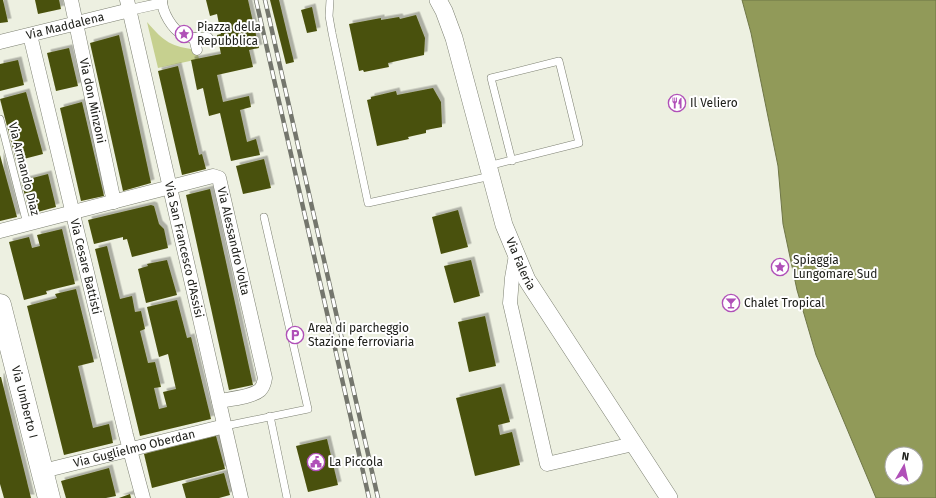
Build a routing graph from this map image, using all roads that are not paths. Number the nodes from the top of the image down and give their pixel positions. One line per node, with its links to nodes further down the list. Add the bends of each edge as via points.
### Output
1 (71, 0): 6 (street, Via don Minzoni)
2 (330, 0): 14 (lane, via 332,33 368,203)
3 (438, 0): 14 (street, Via Faleria, via 454,38)
4 (162, 1): 5 (street); 8 (street, via 164,12 175,28 183,35)
5 (128, 5): 6 (street, Via Maddalena); 15 (street, Via San Francesco d'Assisi)
6 (76, 23): 7 (street, Via Maddalena); 16 (street, Via don Minzoni)
7 (30, 35): 10 (street, Via Maddalena); 17 (street, Via Cesare Battisti)
8 (194, 38): 9 (street); 11 (street)
9 (208, 38)
10 (0, 42)
11 (197, 50)
12 (0, 119): 19 (lane, Via Armando Diaz)
13 (512, 160): 13 (lane, via 579,143 559,61 491,78); 14 (lane)
14 (489, 171): 21 (street, Via Faleria, via 504,225)
15 (170, 187): 16 (street, Via Alessandro Volta); 23 (street, Via San Francesco d'Assisi); 23 (street, Via Alessandro Volta, via 213,176 220,180 265,378 264,385 259,390)
16 (114, 202): 17 (street, Via Alessandro Volta)
17 (73, 212): 19 (street, Via Alessandro Volta); 27 (street, Via Cesare Battisti)
18 (264, 217): 24 (lane, via 308,409)
19 (27, 224): 20 (street, Via Alessandro Volta)
20 (0, 231)
21 (516, 255): 26 (street, Via Faleria, via 527,280); 26 (street, via 510,303 547,464)
22 (0, 305): 28 (main road, Via Umberto I)
23 (219, 402): 25 (street, Via San Francesco d'Assisi)
24 (270, 416): 25 (lane); 32 (lane)
25 (225, 426): 27 (street, Via Guglielmo Oberdan); 31 (street, Via San Francesco d'Assisi)
26 (633, 444): 33 (street, Via Faleria)
27 (130, 449): 28 (street, Via Guglielmo Oberdan); 30 (street, Via Cesare Battisti)
28 (43, 471): 29 (main road, Via Umberto I)
29 (50, 498)
30 (143, 498)
31 (241, 498)
32 (287, 498)
33 (669, 498)

